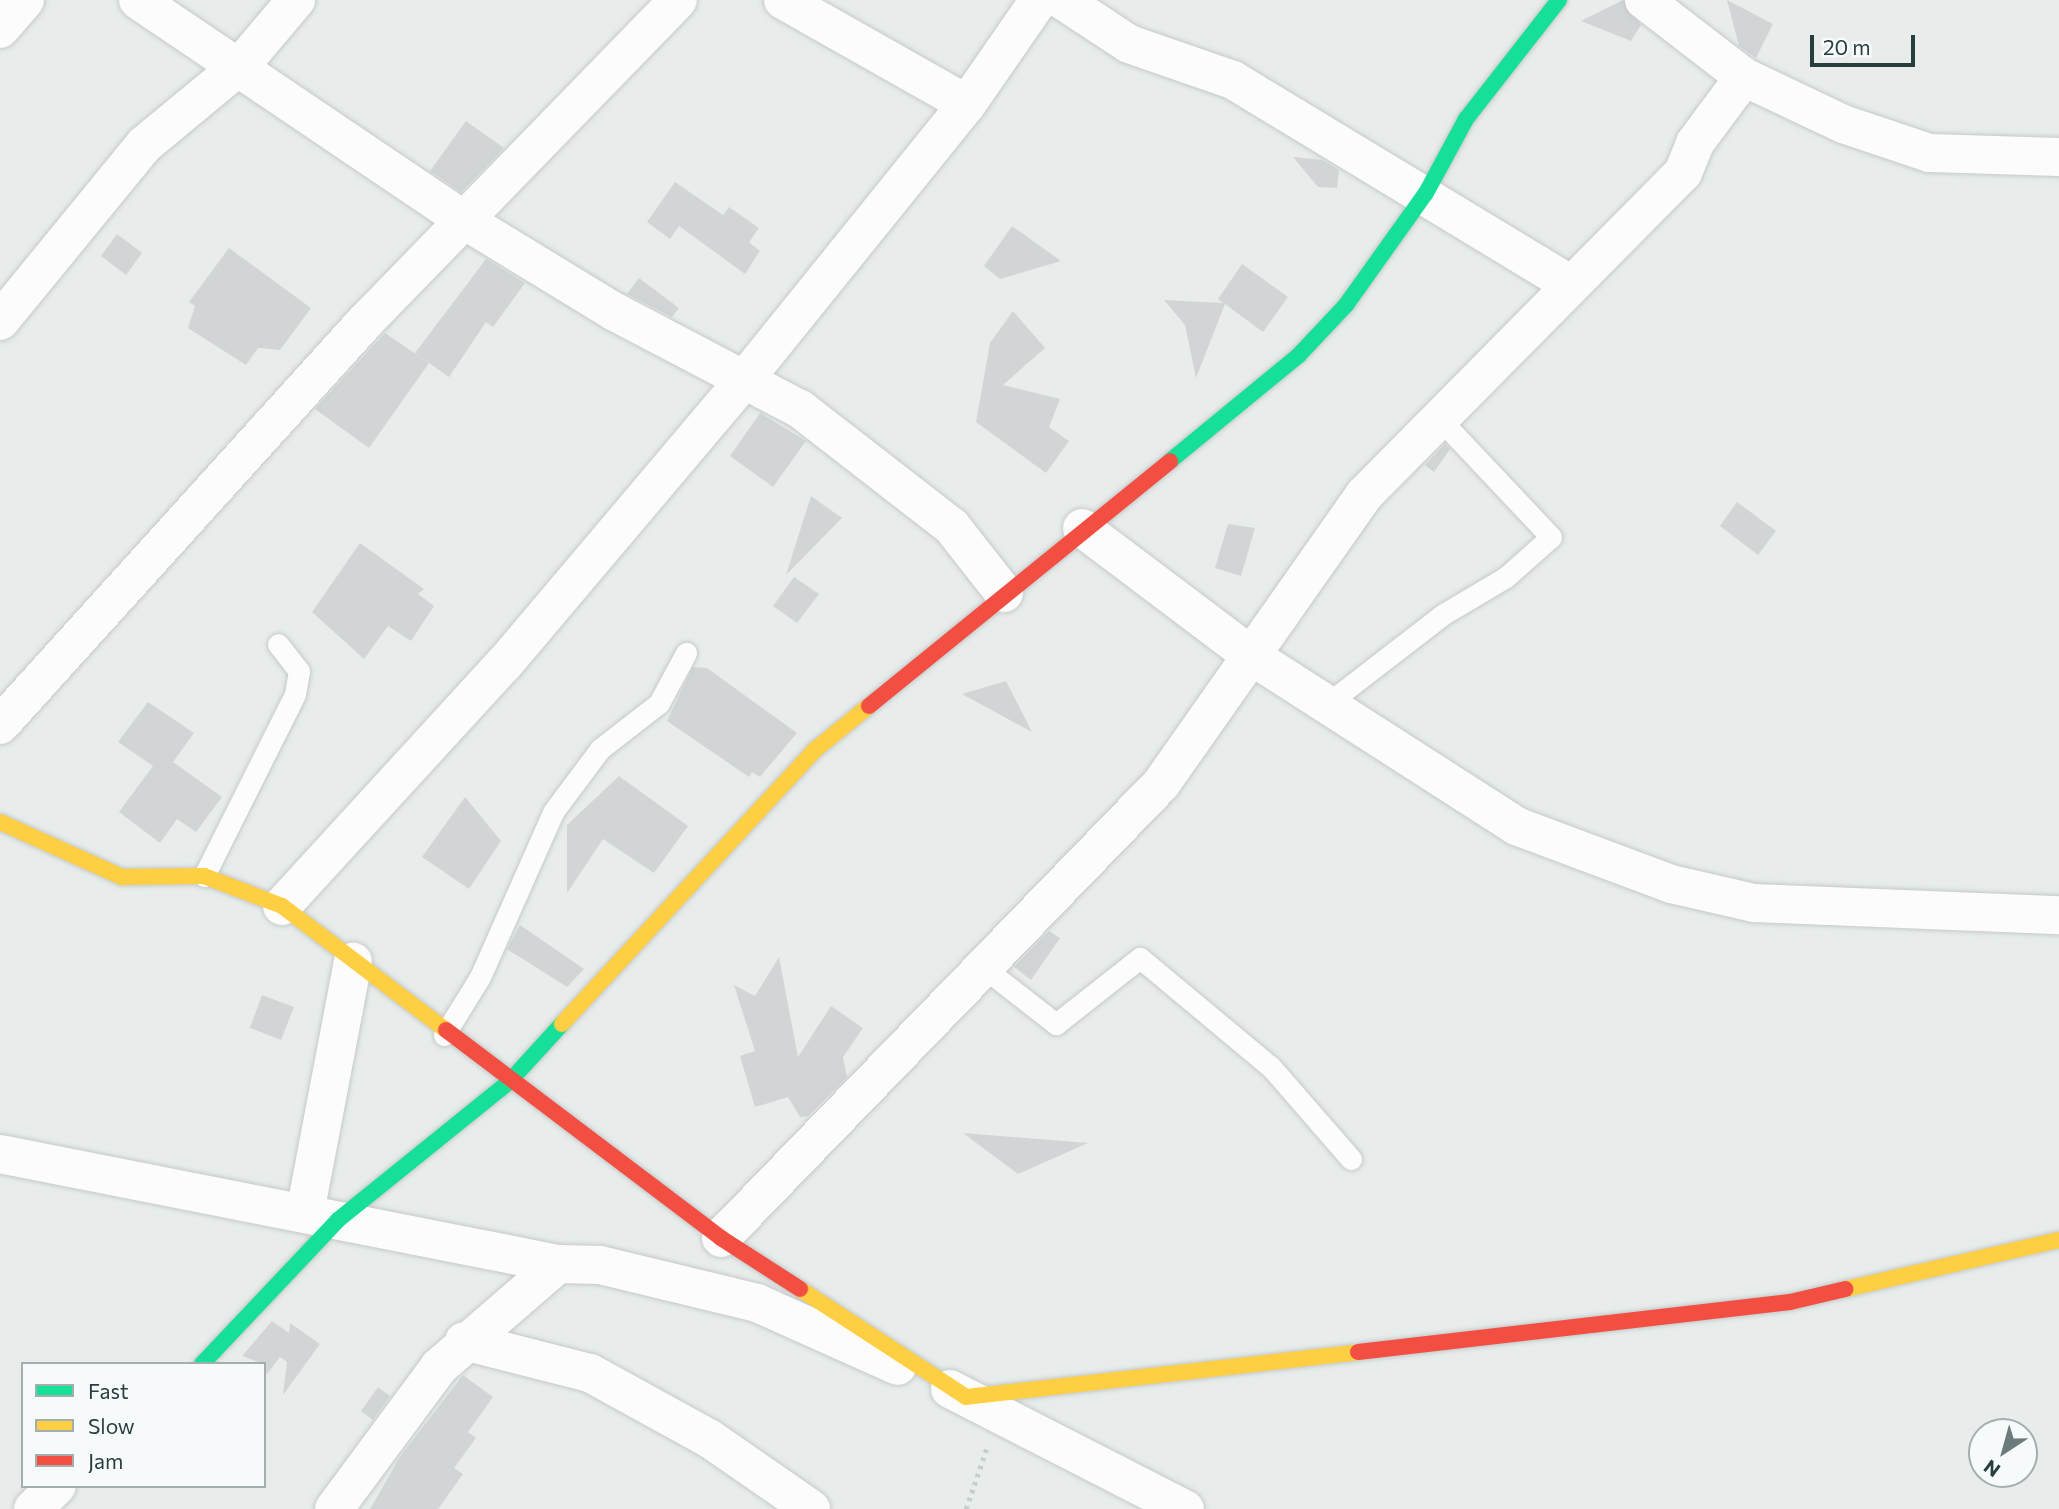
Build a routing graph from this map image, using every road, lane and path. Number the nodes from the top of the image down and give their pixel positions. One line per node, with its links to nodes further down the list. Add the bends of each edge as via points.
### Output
1 (26, 0): 10 (street)
2 (138, 0): 11 (street)
3 (296, 0): 11 (street)
4 (678, 0): 16 (street)
5 (783, 0): 13 (street)
6 (1039, 0): 13 (street)
7 (1062, 0): 15 (street, via 1129,44 1233,80)
8 (1559, 0): 15 (street, via 1466,119)
9 (1644, 0): 12 (street)
10 (0, 29)
11 (242, 64): 16 (street); 18 (street, via 144,145)
12 (1744, 77): 14 (street, via 1843,124 1929,153); 17 (street, via 1695,144 1683,173)
13 (967, 104): 19 (street)
14 (2059, 157)
15 (1426, 193): 17 (street); 21 (street, via 1346,305 1298,356)
16 (464, 219): 19 (street, via 615,313); 27 (street)
17 (1568, 283): 20 (street)
18 (0, 321)
19 (746, 379): 22 (street, via 881,467 952,527); 30 (street, via 505,663)
20 (1437, 416): 25 (street, via 1364,495); 26 (lane, via 1551,537 1506,577 1442,615)
21 (1082, 528): 22 (street); 25 (street)
22 (1004, 593): 35 (street, via 816,749)
23 (278, 644): 29 (lane, via 299,671 295,694)
24 (686, 653): 34 (lane, via 659,703 600,749 553,812 480,977)
25 (1253, 657): 26 (street); 33 (street, via 1161,784)
26 (1326, 704): 31 (street, via 1516,826 1671,884 1754,903)
27 (0, 725)
28 (1, 830): 29 (street, via 122,877)
29 (204, 876): 30 (street)
30 (282, 906): 32 (street)
31 (2059, 915)
32 (353, 962): 34 (street); 38 (street)
33 (983, 967): 37 (lane, via 1056,1024 1140,958 1271,1067); 39 (street)
34 (444, 1035): 35 (street)
35 (509, 1082): 38 (street); 39 (street)
36 (0, 1154): 38 (street)
37 (1351, 1159)
38 (322, 1216): 41 (street); 43 (street)
39 (721, 1238): 44 (street)
40 (2059, 1240): 44 (street, via 1790,1302)
41 (558, 1264): 42 (street); 44 (street, via 600,1265 757,1303)
42 (464, 1341): 45 (street); 46 (street, via 590,1373 710,1439)
43 (204, 1362)
44 (981, 1405): 47 (path); 48 (street)
45 (334, 1509)
46 (811, 1509)
47 (966, 1509)
48 (1185, 1509)

